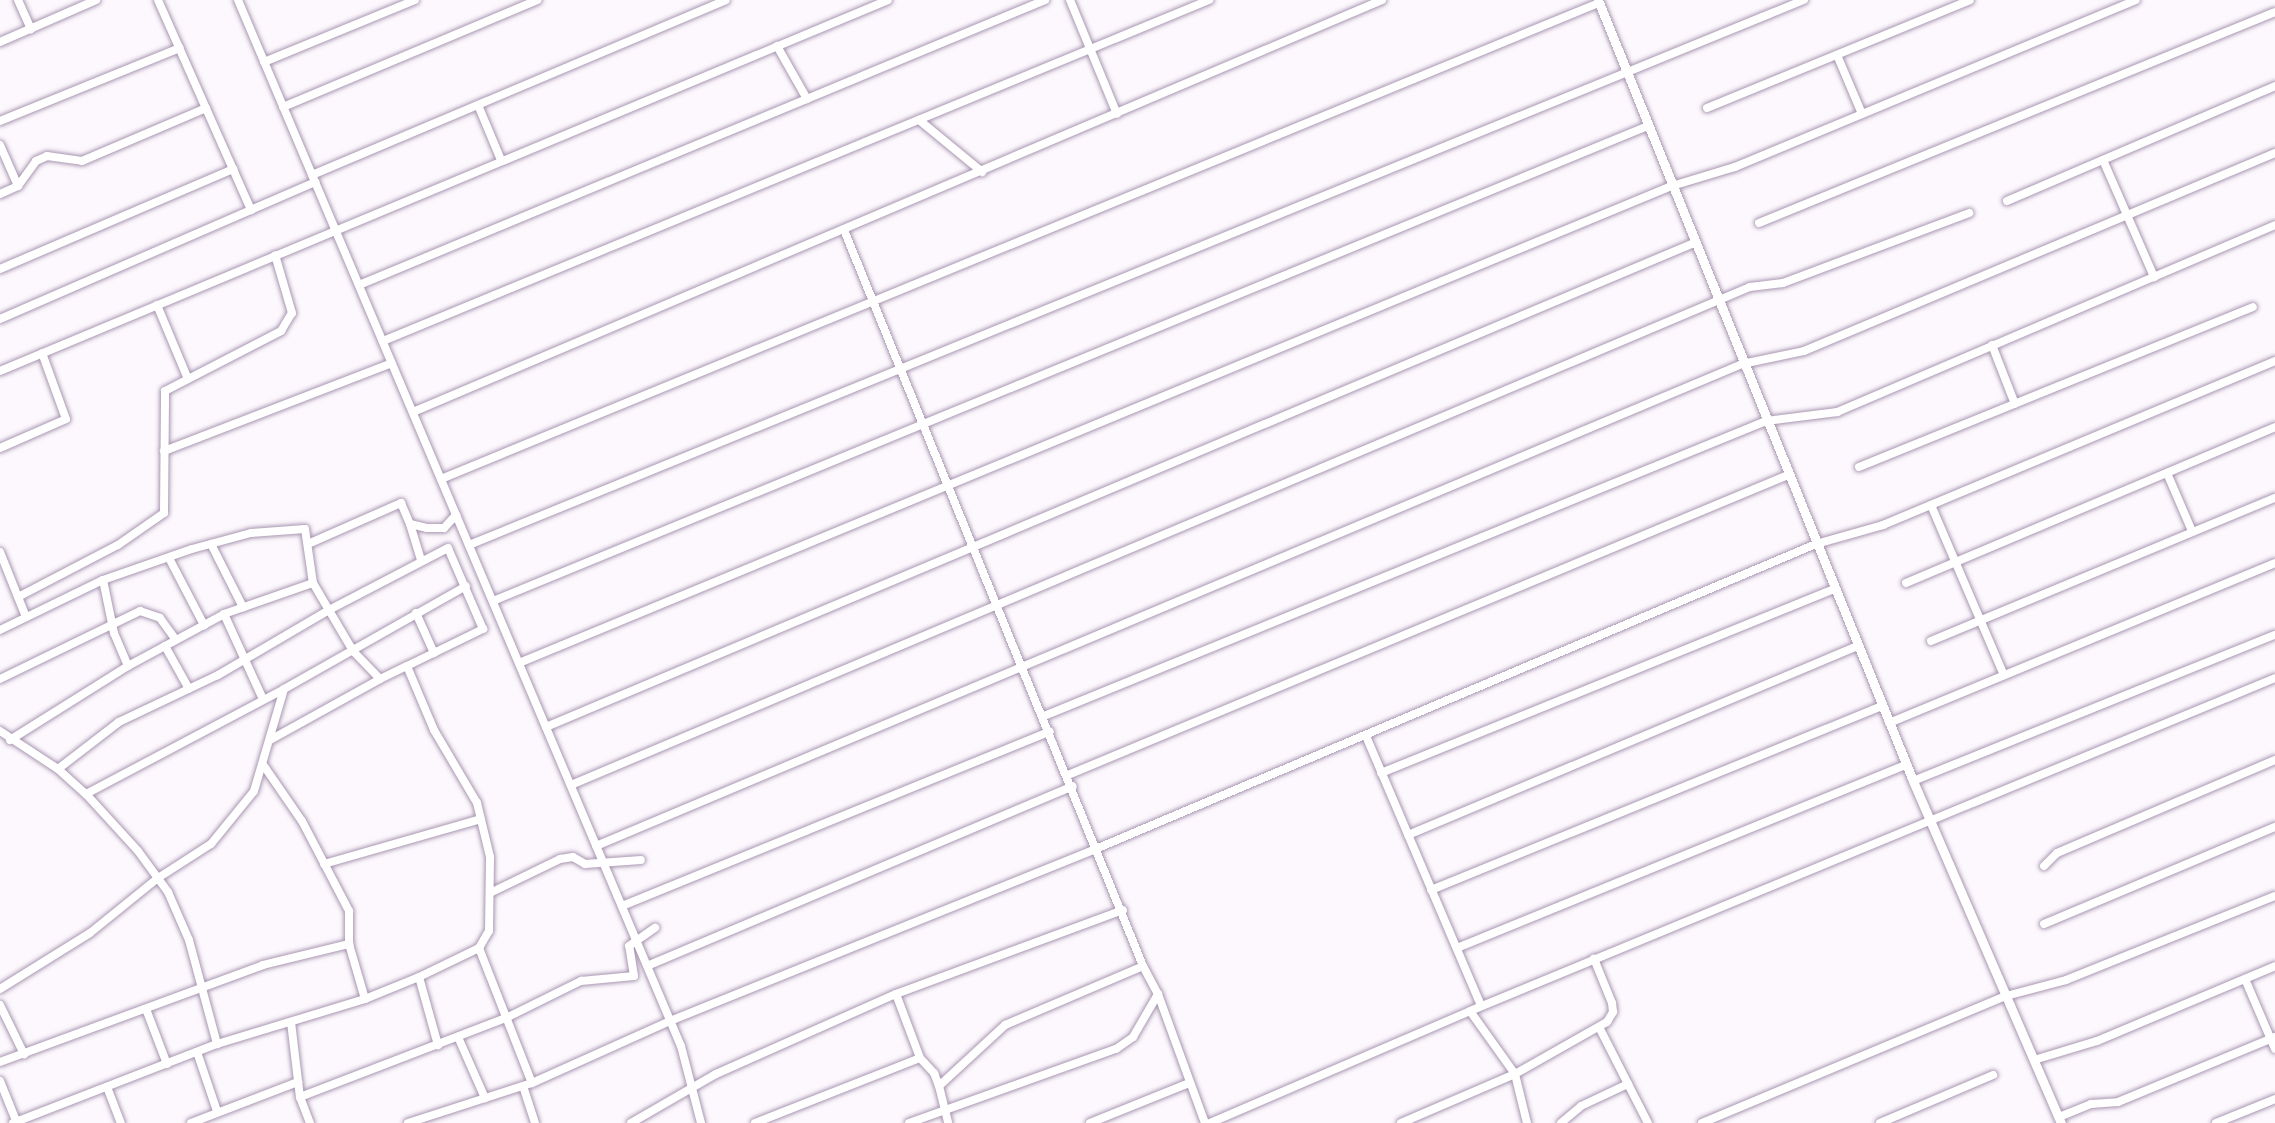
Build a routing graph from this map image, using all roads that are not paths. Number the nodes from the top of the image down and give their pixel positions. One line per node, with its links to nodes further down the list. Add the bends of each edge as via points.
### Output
1 (18, 0): 18 (street)
2 (96, 0): 18 (street)
3 (158, 0): 21 (street)
4 (415, 0): 24 (street)
5 (537, 0): 29 (street)
6 (726, 0): 28 (street)
7 (888, 0): 20 (street)
8 (1045, 0): 27 (street)
9 (1070, 0): 22 (street)
10 (1209, 0): 22 (street)
11 (1382, 0): 32 (street)
12 (1804, 0): 25 (street)
13 (1971, 0): 23 (street)
14 (2136, 0): 33 (street)
15 (242, 1): 24 (street)
16 (1598, 1): 25 (street); 60 (street)
17 (2275, 12): 51 (street)
18 (31, 29): 19 (street)
19 (0, 42)
20 (777, 46): 27 (street); 39 (street)
21 (180, 48): 30 (street); 35 (street)
22 (1090, 49): 32 (street); 34 (street)
23 (1836, 55): 31 (street); 33 (street)
24 (264, 62): 29 (street)
25 (1627, 74): 36 (street); 71 (street)
26 (2275, 86): 40 (street)
27 (807, 99): 59 (street)
28 (478, 105): 39 (street); 43 (street)
29 (284, 107): 43 (street)
30 (206, 108): 41 (street); 44 (street, via 82,161 47,156 36,161)
31 (1707, 108)
32 (1117, 114): 42 (street)
33 (1862, 114): 45 (street, via 1724,171)
34 (919, 120): 42 (street); 65 (street)
35 (0, 122)
36 (1648, 126): 45 (street); 77 (street)
37 (0, 145): 44 (street)
38 (2275, 153): 50 (street)
39 (501, 160): 53 (street)
40 (2103, 160): 47 (street); 50 (street)
41 (233, 169): 48 (street); 57 (street)
42 (982, 172): 54 (street)
43 (314, 178): 48 (street); 53 (street)
44 (18, 186): 46 (street)
45 (1672, 186): 55 (street); 85 (street)
46 (0, 194)
47 (2007, 201)
48 (251, 210): 64 (street)
49 (1969, 213): 61 (street, via 1783,283 1750,287)
50 (2127, 215): 58 (street); 70 (street, via 1804,351)
51 (1759, 223)
52 (2275, 225): 58 (street)
53 (335, 229): 56 (street); 59 (street)
54 (844, 230): 60 (street); 75 (street)
55 (1694, 243): 61 (street); 95 (street)
56 (275, 255): 62 (street); 73 (street, via 292,313 281,332)
57 (0, 269)
58 (2154, 277): 66 (street)
59 (359, 285): 65 (street)
60 (873, 301): 71 (street); 84 (street)
61 (1718, 303): 70 (street); 108 (street)
62 (157, 304): 67 (street); 73 (street)
63 (2253, 307): 74 (street)
64 (0, 319)
65 (383, 341): 69 (street)
66 (1992, 345): 74 (street); 76 (street, via 1837,412)
67 (42, 353): 72 (street); 79 (street, via 66,419)
68 (2275, 361): 87 (street)
69 (392, 363): 75 (street); 80 (street)
70 (1742, 364): 76 (street); 129 (street)
71 (901, 369): 77 (street); 94 (street)
72 (0, 371)
73 (188, 379): 80 (street, via 165,390)
74 (2015, 404): 81 (street)
75 (413, 412): 84 (street)
76 (1766, 421): 83 (street); 138 (street)
77 (924, 424): 85 (street); 107 (street)
78 (2275, 427): 82 (street)
79 (0, 448)
80 (164, 452): 106 (street, via 164,513 118,545)
81 (1859, 467)
82 (2167, 473): 90 (street); 99 (street)
83 (1788, 475): 93 (street); 151 (street)
84 (441, 479): 88 (street)
85 (950, 485): 95 (street); 126 (street)
86 (2275, 498): 90 (street)
87 (1931, 505): 93 (street, via 1850,537); 99 (street)
88 (456, 515): 89 (street, via 444,528); 94 (street)
89 (410, 524): 92 (street, via 401,503); 98 (street)
90 (2192, 531): 114 (street)
91 (211, 544): 92 (street, via 251,533 305,530); 97 (street); 109 (street)
92 (308, 544): 102 (street)
93 (1816, 544): 105 (street); 143 (street)
94 (469, 545): 107 (street)
95 (975, 546): 108 (street); 140 (street)
96 (0, 552): 106 (street)
97 (169, 558): 101 (street); 116 (street)
98 (421, 560): 104 (street, via 448,548); 110 (street)
99 (1956, 562): 103 (street); 114 (street)
100 (2275, 563): 130 (street)
101 (103, 580): 113 (street); 115 (street)
102 (313, 583): 109 (street); 110 (street)
103 (1906, 583)
104 (466, 586): 111 (street); 124 (street, via 483,629)
105 (1834, 588): 122 (street); 150 (street)
106 (18, 597): 113 (street)
107 (493, 601): 126 (street)
108 (999, 605): 129 (street); 153 (street)
109 (243, 607): 112 (street)
110 (329, 610): 123 (street); 125 (street)
111 (416, 613): 123 (street); 124 (street)
112 (224, 614): 116 (street); 125 (street)
113 (26, 617): 117 (street)
114 (1980, 620): 120 (street); 130 (street)
115 (112, 622): 119 (street, via 140,611 149,612 163,621); 127 (street); 132 (street)
116 (204, 625): 119 (street)
117 (0, 630)
118 (2275, 635): 152 (street)
119 (177, 640): 121 (street)
120 (1931, 641)
121 (165, 646): 127 (street); 134 (street)
122 (1857, 646): 137 (street); 159 (street)
123 (353, 651): 133 (street); 135 (street)
124 (434, 653): 128 (street)
125 (246, 659): 134 (street); 136 (street)
126 (519, 663): 140 (street)
127 (128, 666): 144 (street)
128 (407, 666): 133 (street); 156 (street, via 434,730 474,797)
129 (1024, 666): 138 (street); 160 (street)
130 (2004, 675): 139 (street)
131 (2275, 678): 157 (street)
132 (0, 679)
133 (380, 679): 145 (street)
134 (189, 689): 149 (street, via 119,722)
135 (284, 689): 136 (street); 145 (street)
136 (264, 699): 155 (street)
137 (1882, 706): 139 (street); 167 (street)
138 (1044, 716): 142 (street)
139 (1889, 723): 147 (street)
140 (546, 727): 153 (street)
141 (0, 731): 144 (street)
142 (1050, 731): 151 (street); 170 (street)
143 (1366, 736): 150 (street); 161 (street)
144 (10, 740): 149 (street)
145 (270, 740): 148 (street)
146 (2275, 760): 165 (street, via 2056,853)
147 (1906, 765): 152 (street); 177 (street)
148 (264, 766): 164 (street); 166 (street, via 255,791 211,844)
149 (58, 769): 155 (street)
150 (1382, 773): 159 (street)
151 (1068, 775): 154 (street)
152 (1913, 781): 157 (street)
153 (571, 785): 160 (street)
154 (1073, 786): 161 (street); 179 (street)
155 (86, 794): 166 (street)
156 (481, 819): 164 (street); 168 (street, via 490,857)
157 (1930, 822): 178 (street); 188 (street)
158 (2275, 827): 172 (street)
159 (1408, 835): 167 (street)
160 (596, 846): 163 (street)
161 (1098, 848): 171 (street); 195 (street)
162 (641, 860): 163 (street)
163 (603, 861): 168 (street, via 585,864 573,857 560,859); 170 (street)
164 (324, 864): 175 (street, via 349,911)
165 (2044, 866)
166 (158, 878): 184 (street, via 180,916); 185 (street, via 90,933)
167 (1431, 890): 177 (street)
168 (492, 892): 176 (street, via 489,931)
169 (2275, 896): 188 (street, via 2066,980)
170 (622, 906): 174 (street)
171 (1123, 910): 180 (street); 186 (street)
172 (2044, 924)
173 (655, 928): 174 (street)
174 (636, 940): 179 (street); 194 (street, via 629,946 634,976 581,981)
175 (349, 944): 184 (street, via 263,964); 189 (street)
176 (479, 948): 182 (street); 194 (street)
177 (1457, 948): 191 (street)
178 (1593, 959): 191 (street); 197 (street, via 1612,1012)
179 (647, 966): 195 (street)
180 (1143, 966): 187 (street); 217 (street, via 1005,1025)
181 (2275, 966): 183 (street)
182 (419, 977): 189 (street); 201 (street)
183 (2246, 979): 199 (street); 206 (street, via 2097,1041)
184 (204, 987): 192 (street); 200 (street)
185 (0, 989)
186 (896, 994): 205 (street); 219 (street)
187 (1158, 994): 214 (street); 223 (street, via 1125,1044)
188 (2006, 996): 206 (street); 244 (street)
189 (365, 999): 196 (street)
190 (0, 1005): 204 (street)
191 (1481, 1006): 193 (street)
192 (146, 1009): 204 (street); 208 (street)
193 (1470, 1011): 209 (street); 239 (street)
194 (506, 1018): 198 (street); 213 (street)
195 (670, 1020): 213 (street); 219 (street, via 687,1061)
196 (291, 1022): 200 (street); 212 (street)
197 (1599, 1026): 209 (street); 215 (street)
198 (458, 1037): 201 (street); 221 (street)
199 (2273, 1038): 202 (street); 225 (street, via 2118,1102 2091,1104)
200 (216, 1044): 203 (street)
201 (438, 1045): 220 (street)
202 (2275, 1049)
203 (197, 1052): 208 (street); 224 (street)
204 (24, 1054): 207 (street)
205 (920, 1058): 217 (street, via 934,1073); 234 (street)
206 (2034, 1060): 225 (street)
207 (0, 1062)
208 (167, 1064): 218 (street)
209 (1515, 1074): 240 (street); 241 (street)
210 (1993, 1075): 245 (street)
211 (0, 1081): 226 (street)
212 (298, 1082): 220 (street); 224 (street)
213 (532, 1083): 216 (street)
214 (1189, 1083): 237 (street); 238 (street)
215 (1628, 1084): 242 (street, via 1581,1106); 243 (street)
216 (523, 1086): 221 (street); 231 (street)
217 (939, 1086): 223 (street)
218 (107, 1087): 226 (street); 227 (street)
219 (689, 1088): 232 (street); 233 (street)
220 (300, 1097): 229 (street)
221 (485, 1098): 230 (street)
222 (2275, 1099): 246 (street)
223 (944, 1108): 235 (street); 236 (street)
224 (217, 1112): 228 (street)
225 (2060, 1120)
226 (15, 1123)
227 (121, 1123)
228 (191, 1123)
229 (310, 1123)
230 (408, 1123)
231 (534, 1123)
232 (631, 1123)
233 (700, 1123)
234 (755, 1123)
235 (909, 1123)
236 (948, 1123)
237 (1090, 1123)
238 (1205, 1123)
239 (1210, 1123)
240 (1401, 1123)
241 (1527, 1123)
242 (1561, 1123)
243 (1648, 1123)
244 (1702, 1123)
245 (1880, 1123)
246 (2216, 1123)

